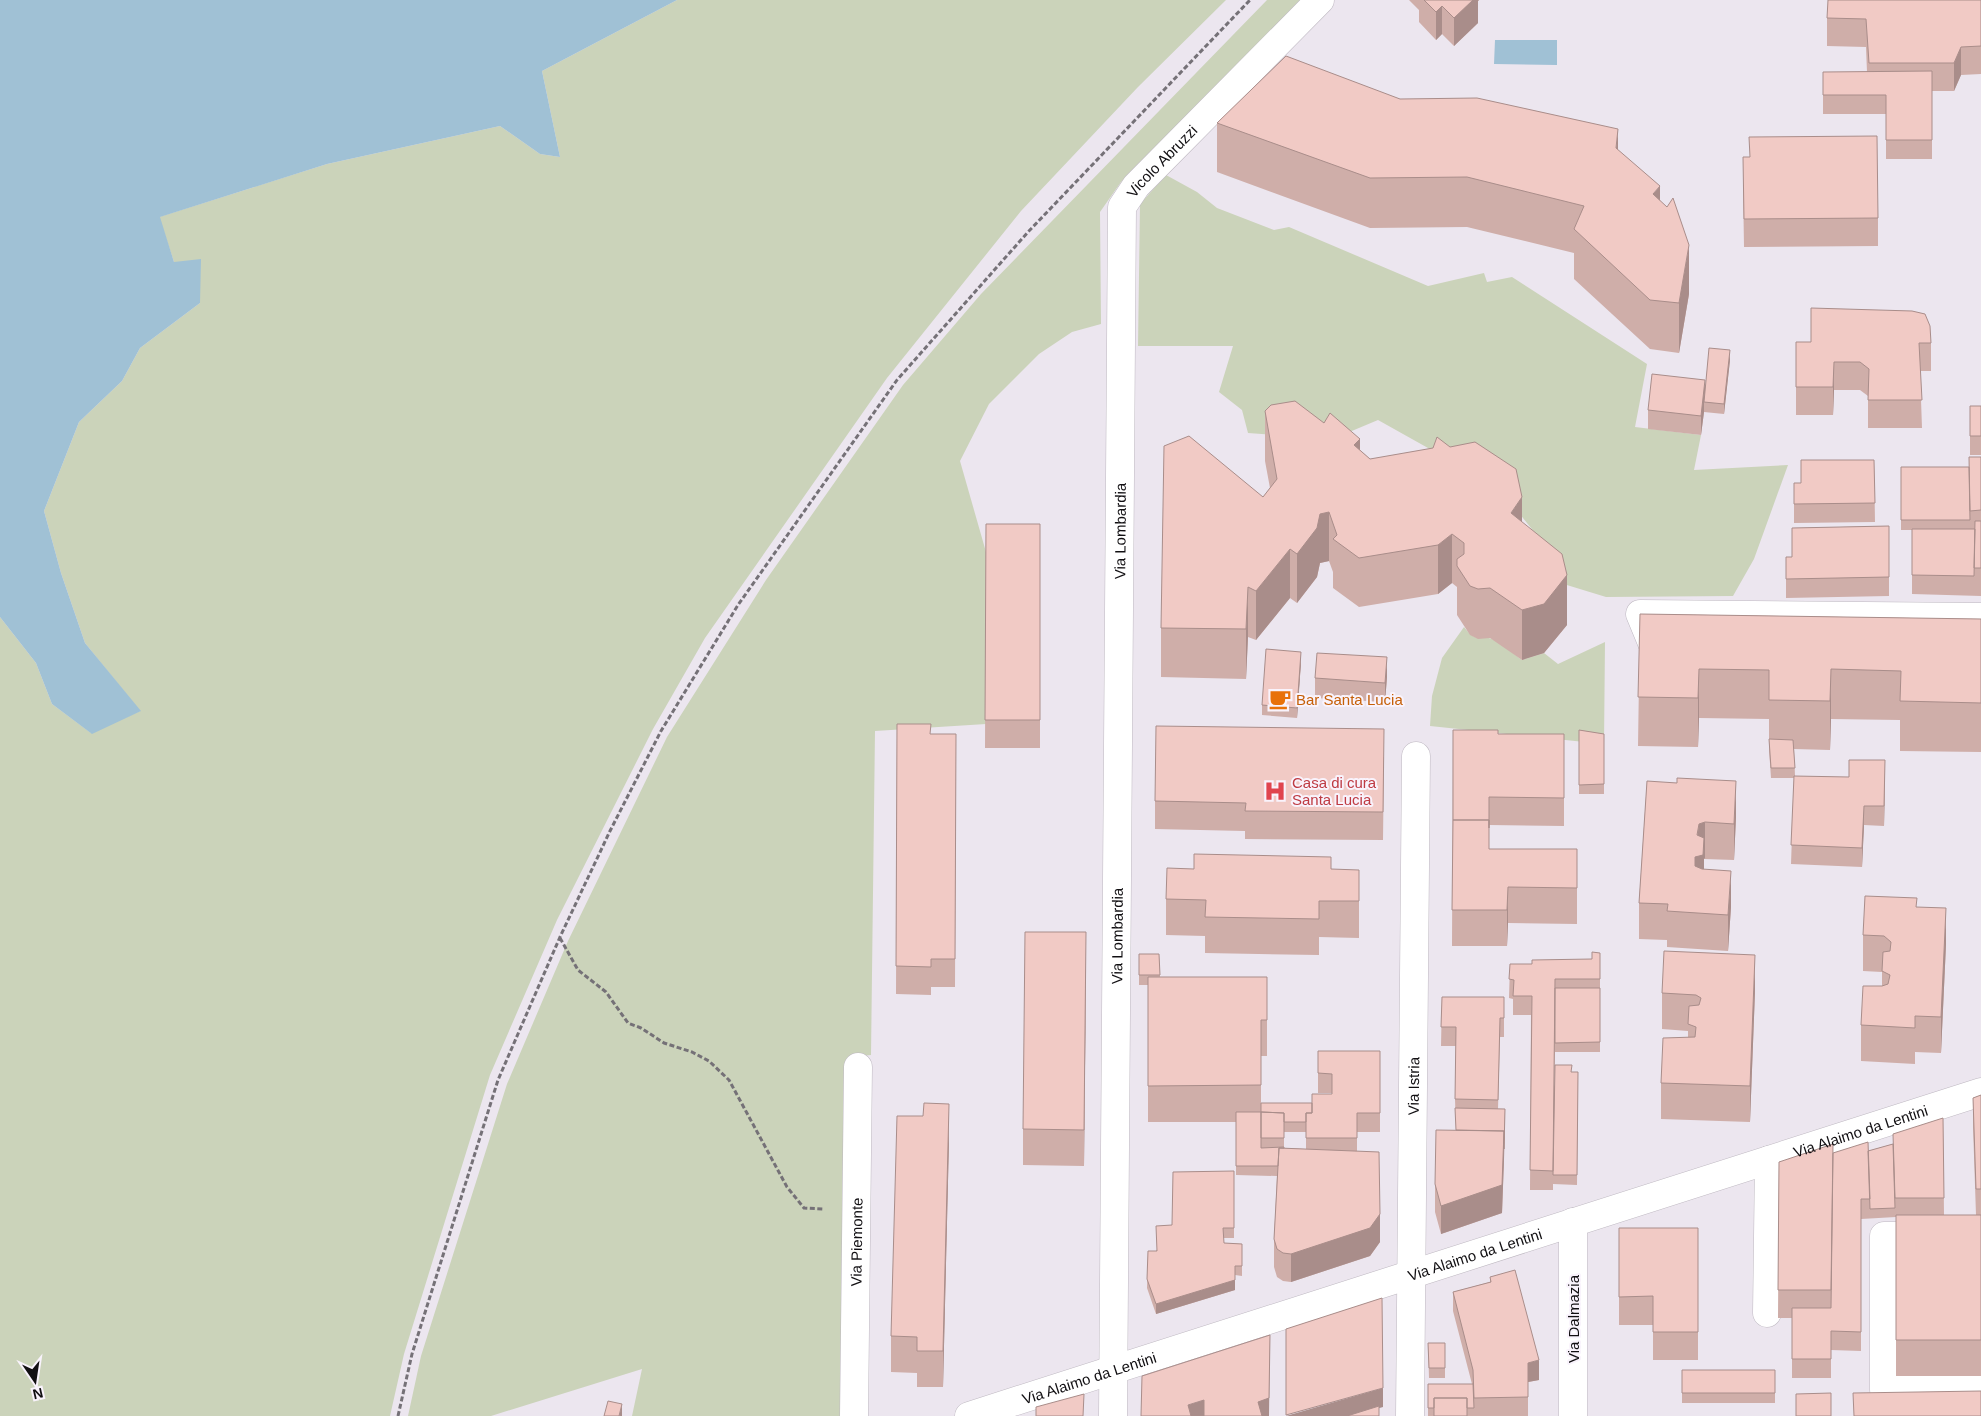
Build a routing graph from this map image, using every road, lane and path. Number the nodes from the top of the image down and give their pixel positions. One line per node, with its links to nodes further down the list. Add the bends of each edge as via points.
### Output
1 (1250, 0): 7 (path, via 1028,232 897,380 738,605 662,732)
2 (1320, 0): 3 (street, Vicolo Abruzzi, via 1136,186 1122,207)
3 (1121, 457): 16 (street, Via Lombardia)
4 (1981, 617): 5 (street, via 1820,627 1640,614 1652,643)
5 (1681, 644)
6 (1416, 756): 14 (street, Via Istria)
7 (560, 937): 12 (path, via 578,970 606,992 628,1023 664,1043 709,1061 728,1080 787,1187 804,1208 837,1212); 18 (path, via 498,1080 412,1354)
8 (858, 1067): 12 (street, Via Piemonte)
9 (1981, 1092): 10 (street, Via Alaimo da Lentini)
10 (1769, 1160): 11 (street, Via Alaimo da Lentini); 15 (street)
11 (1573, 1222): 14 (street, Via Alaimo da Lentini); 23 (street, Via Dalmazia)
12 (856, 1223): 19 (street, Via Piemonte)
13 (1981, 1236): 17 (street, via 1884,1236 1884,1390)
14 (1412, 1276): 16 (street, Via Alaimo da Lentini); 22 (street, Via Istria)
15 (1767, 1313)
16 (1114, 1370): 20 (street, Via Alaimo da Lentini); 21 (street, Via Lombardia)
17 (1981, 1390)
18 (398, 1416)
19 (854, 1416)
20 (969, 1416)
21 (1113, 1416)
22 (1410, 1416)
23 (1573, 1416)

